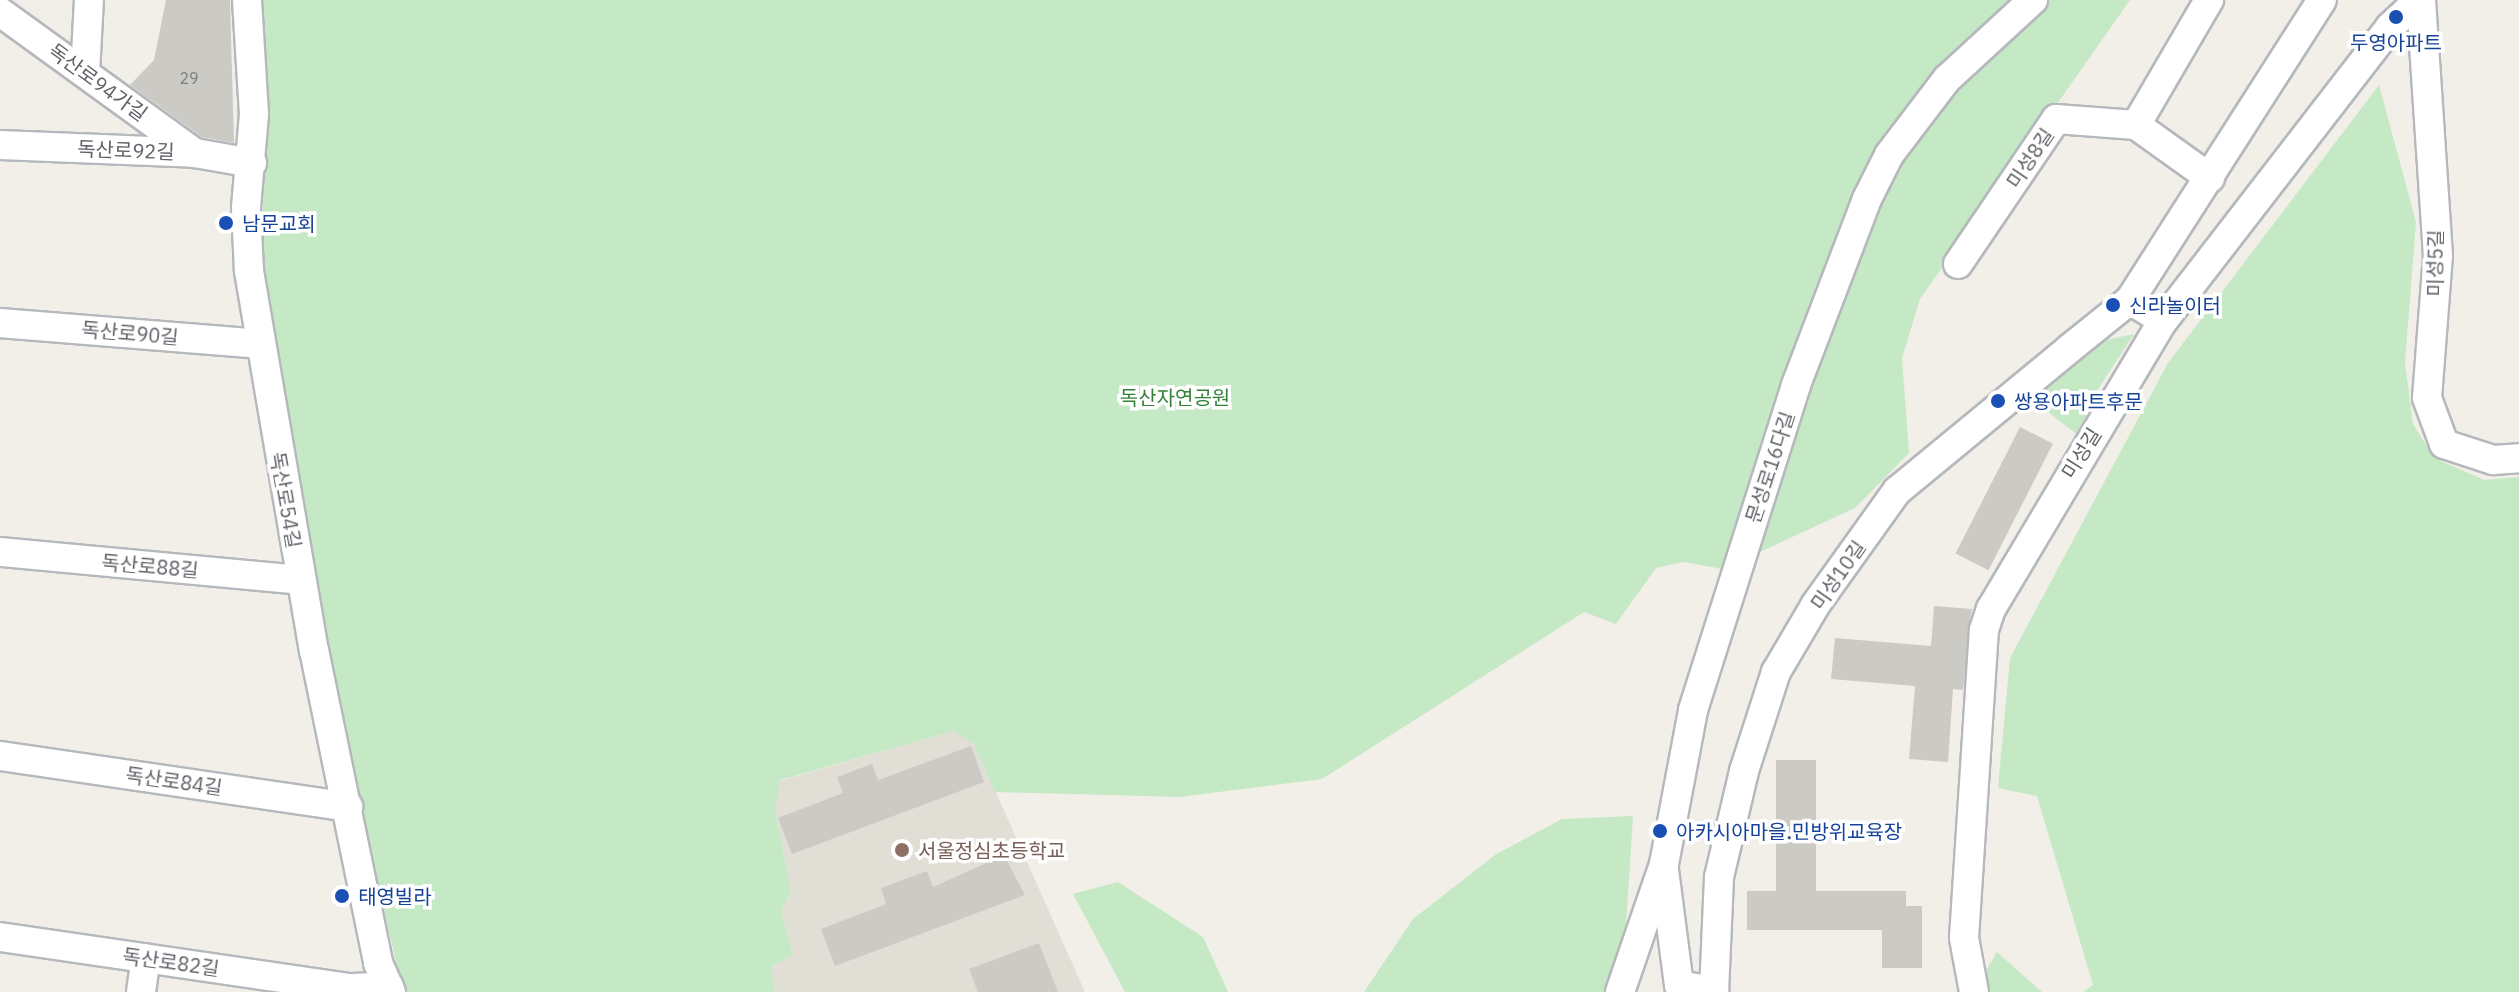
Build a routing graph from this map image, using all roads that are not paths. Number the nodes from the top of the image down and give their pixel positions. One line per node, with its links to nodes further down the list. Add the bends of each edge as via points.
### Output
1 (89, 0): 8 (street)
2 (247, 0): 12 (street, 독산로54길)
3 (2033, 0): 24 (street, 문성로16다길, via 1947,79 1889,155 1867,199 1796,385 1693,710)
4 (2209, 0): 9 (street)
5 (2322, 0): 13 (street)
6 (2420, 0): 16 (street, 미성길, via 2390,27); 19 (street, 미성5길, via 2438,255 2427,398 2444,444 2493,460)
7 (0, 12): 8 (street, 독산로94가길)
8 (85, 73): 11 (street, 독산로94가길)
9 (2136, 125): 13 (street); 14 (street, 미성8길, via 2056,119)
10 (0, 145): 11 (street, 독산로92길)
11 (195, 153): 12 (street, 독산로92길)
12 (252, 163): 18 (street, 독산로54길, via 246,245)
13 (2210, 178): 15 (street)
14 (1958, 264)
15 (2130, 300): 16 (street); 30 (street, 미성10길, via 1897,491 1816,604 1776,672 1744,771 1719,877)
16 (2163, 321): 31 (street, 미성길, via 2055,495 1984,630 1964,938)
17 (0, 323): 18 (street, 독산로90길)
18 (260, 344): 21 (street, 독산로54길)
19 (2519, 458)
20 (0, 552): 21 (street, 독산로88길)
21 (300, 580): 23 (street, 독산로54길)
22 (0, 756): 23 (street, 독산로84길)
23 (348, 807): 27 (street, 독산로54길, via 378,963)
24 (1664, 864): 29 (street, 문성로16다길); 30 (street, 미성10길, via 1679,985)
25 (0, 937): 26 (street, 독산로82길)
26 (146, 958): 27 (street, 독산로82길); 28 (street)
27 (390, 990)
28 (141, 992)
29 (1620, 992)
30 (1714, 992)
31 (1974, 992)

